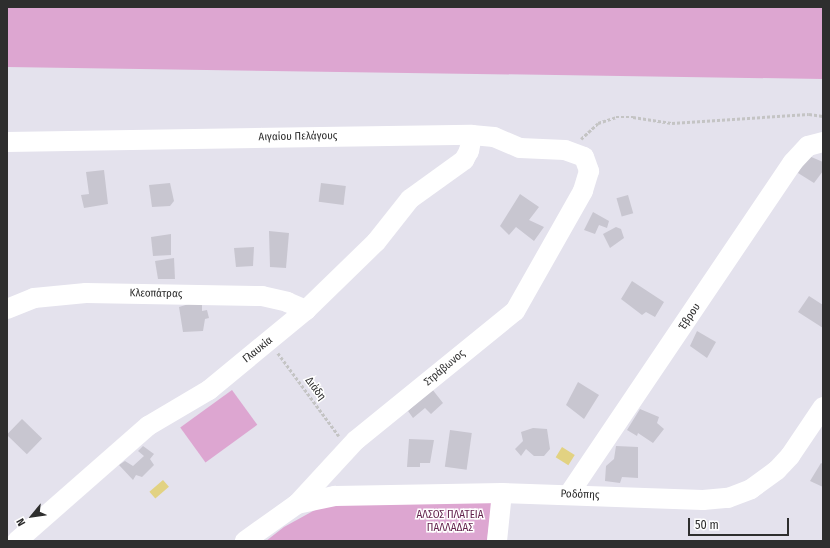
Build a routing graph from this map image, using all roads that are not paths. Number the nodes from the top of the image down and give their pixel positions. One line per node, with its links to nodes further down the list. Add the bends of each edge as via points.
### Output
1 (472, 135): 2 (street, Αιγαίου Πελάγους); 4 (street, Αιγαίου Πελάγους, via 494,137 520,148); 6 (street, Γλαυκία, via 469,151 464,160 410,199 376,242)
2 (7, 142)
3 (818, 142): 9 (street, Έβρου, via 805,148 793,162)
4 (579, 155): 10 (street, Στράβωνος, via 589,171 583,191 515,311 347,448)
5 (7, 309): 6 (street, Κλεοπάτρας, via 34,298 86,293 262,296)
6 (306, 310): 11 (street, Γλαυκία, via 209,390 148,426)
7 (823, 407): 9 (street, Ροδόπης, via 785,462 757,486 736,496 703,500)
8 (502, 493): 9 (street, Ροδόπης); 10 (street, Ροδόπης, via 328,496); 13 (street)
9 (570, 494)
10 (297, 504): 12 (street, Στράβωνος)
11 (17, 541)
12 (245, 541)
13 (497, 541)

